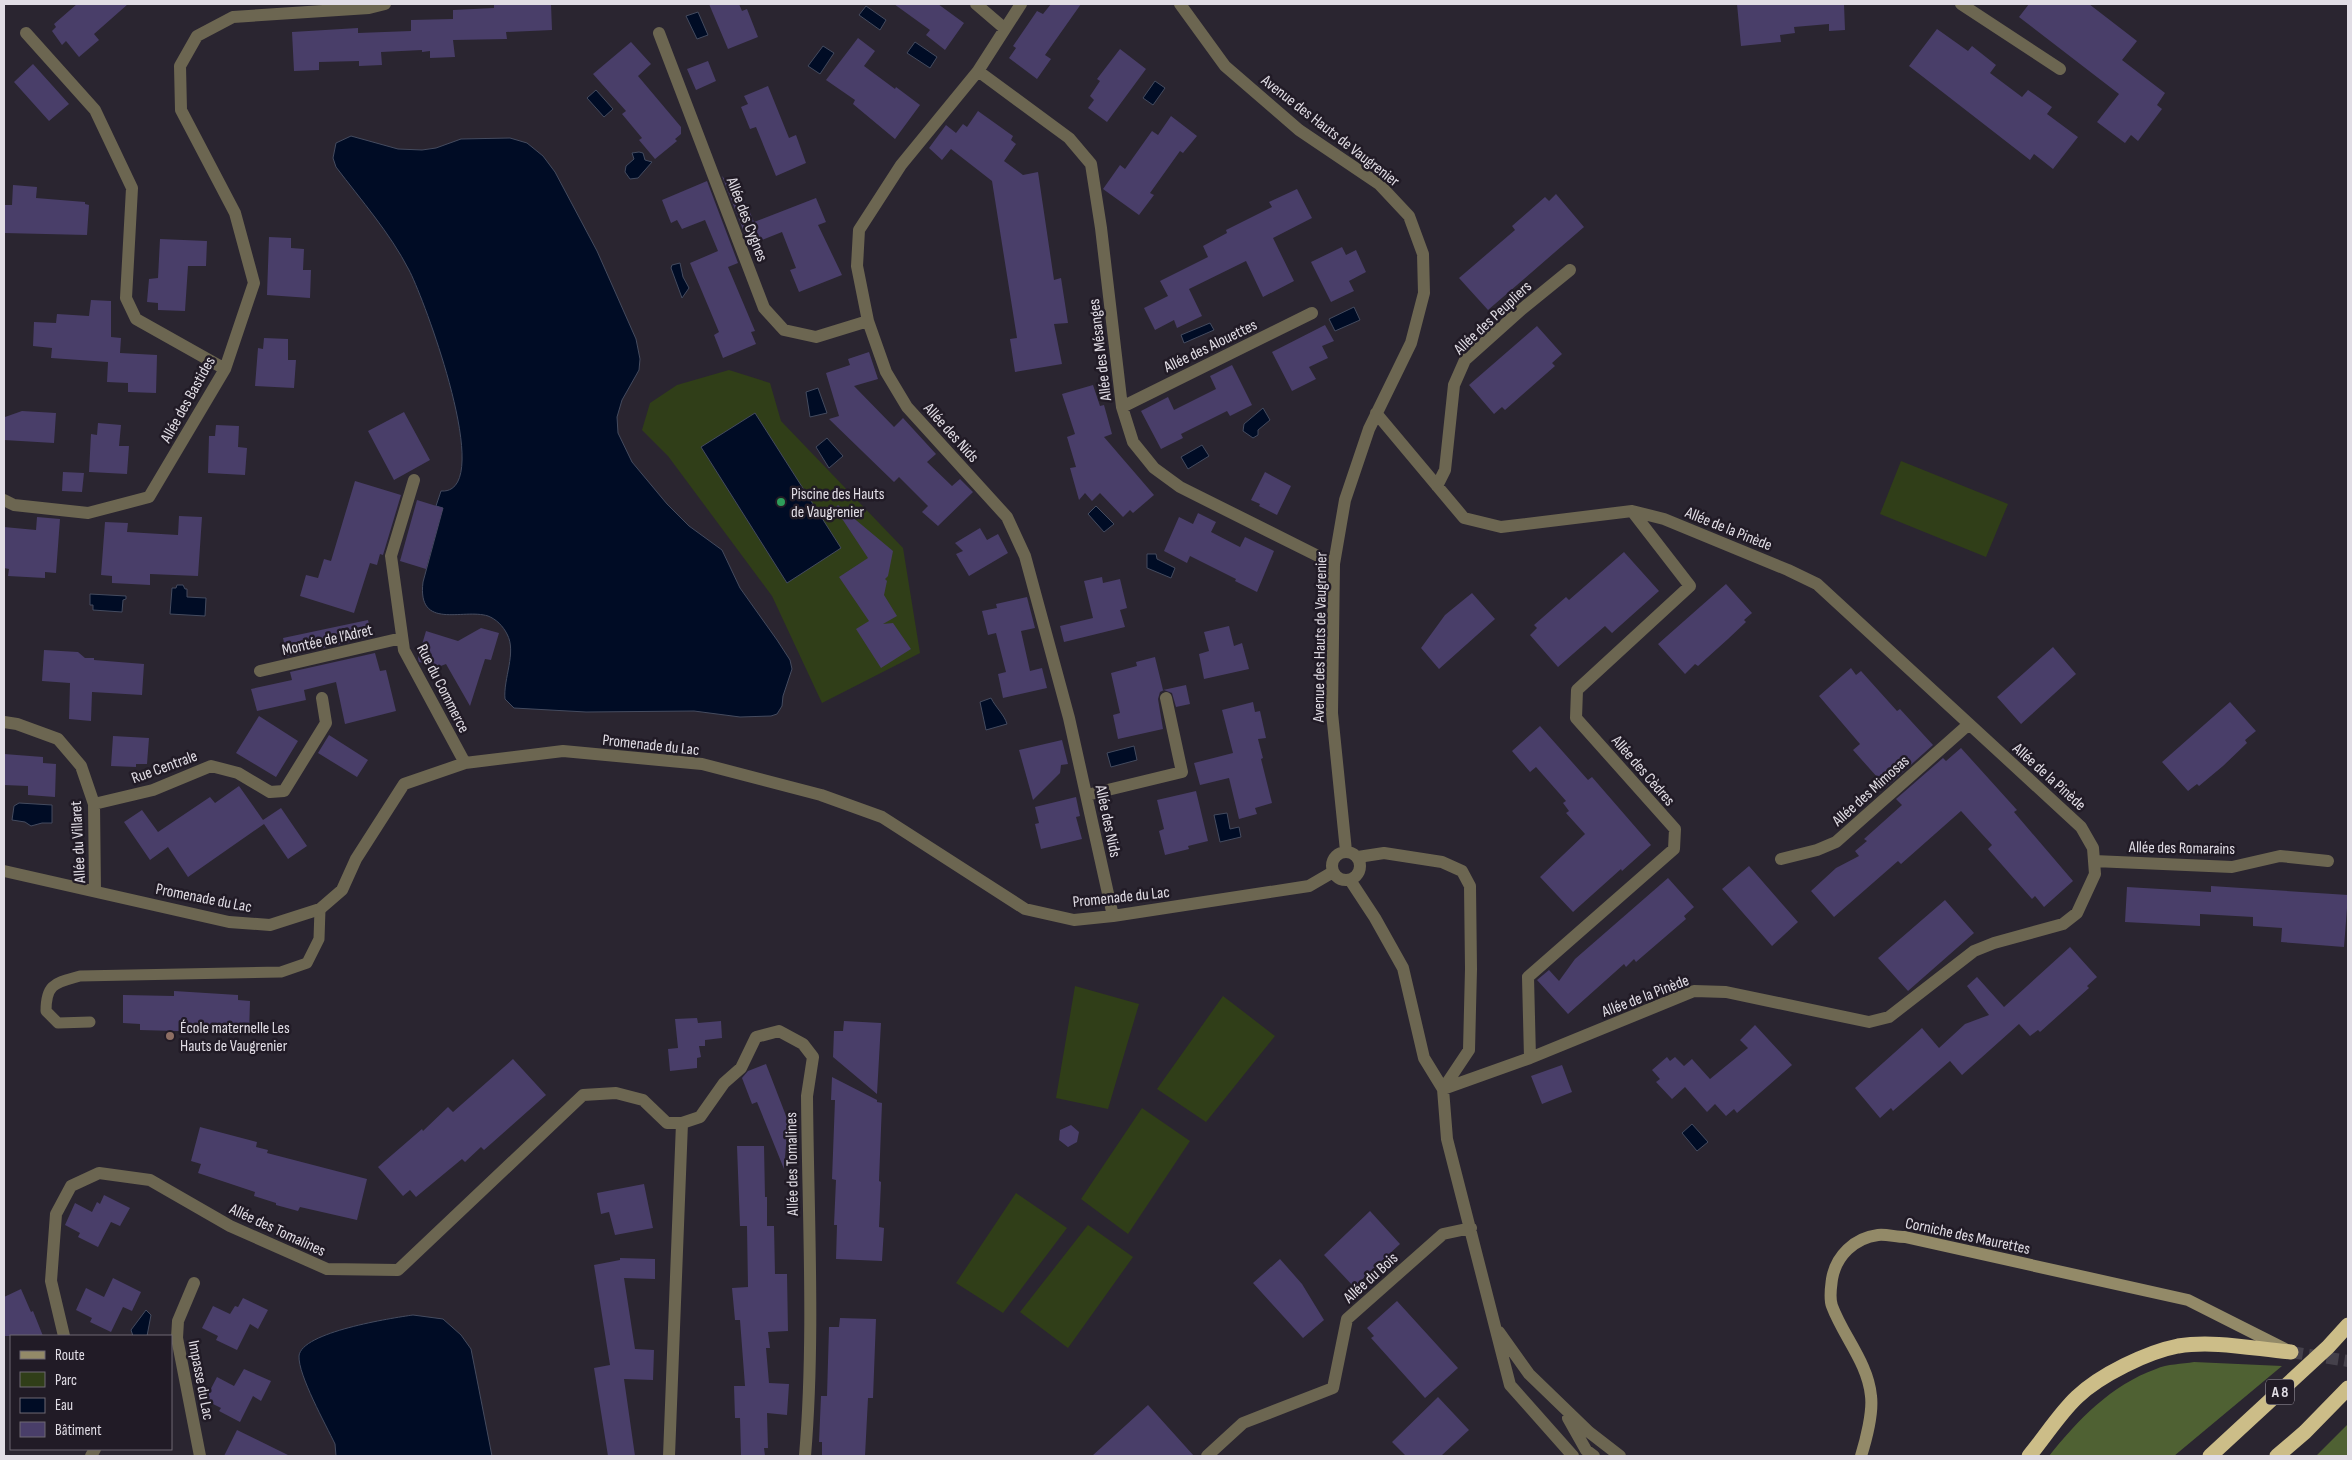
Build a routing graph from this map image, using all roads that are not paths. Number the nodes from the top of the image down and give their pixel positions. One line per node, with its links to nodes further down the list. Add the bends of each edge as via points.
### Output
1 (385, 4): 14 (street, Allée des Bastides, via 369,8 234,16 197,36 180,66 181,110 235,213 254,284)
2 (976, 4): 6 (street)
3 (1020, 4): 6 (street, Allée des Nids)
4 (1180, 4): 16 (street, Avenue des Hauts de Vaugrenier, via 1225,66 1299,130 1379,184 1409,216 1422,254 1424,293 1411,343)
5 (1961, 4): 9 (street)
6 (1004, 28): 10 (street, Allée des Nids)
7 (26, 33): 14 (street, via 96,110 132,188 126,298 136,319)
8 (659, 33): 13 (street, Allée des Cygnes, via 764,308 784,330 816,337)
9 (2060, 69)
10 (978, 71): 13 (street, Allée des Nids, via 902,165 859,230 857,266); 15 (street, Allée des Mésanges, via 1069,138 1091,164)
11 (1570, 270): 18 (street, Allée des Peupliers, via 1465,360 1454,386 1445,470)
12 (1312, 313): 15 (street, Allée des Alouettes)
13 (868, 321): 29 (street, Allée des Nids, via 886,372 907,407 1007,517 1025,556)
14 (225, 369): 19 (street, Allée des Bastides, via 149,498 88,512 14,505)
15 (1122, 407): 21 (street, Allée des Mésanges, via 1133,442 1154,468 1167,478)
16 (1376, 413): 18 (street, Allée de la Pinède); 21 (street, Avenue des Hauts de Vaugrenier, via 1345,500)
17 (414, 480): 22 (street, Rue du Commerce, via 391,556)
18 (1437, 486): 20 (street, Allée de la Pinède, via 1464,518 1500,527)
19 (4, 500)
20 (1632, 511): 27 (street, Allée de la Pinède, via 1664,519 1817,584); 43 (street, Allée des Cèdres, via 1690,586 1578,690 1576,718 1675,829 1674,849 1528,977)
21 (1334, 564): 31 (street, Avenue des Hauts de Vaugrenier, via 1332,712)
22 (402, 638): 23 (street, Montée de l’Adret); 28 (street, Rue du Commerce, via 404,650)
23 (260, 671)
24 (322, 698): 30 (street, Rue Centrale, via 326,723 284,791 270,792 238,773 211,766 153,790)
25 (1166, 698): 29 (street, via 1182,772)
26 (4, 722): 30 (street, Allée du Villaret, via 58,739 81,766)
27 (1969, 724): 33 (street, Allée des Mimosas, via 1836,842); 34 (street, Allée de la Pinède, via 2081,827 2093,848)
28 (464, 763): 40 (street, Promenade du Lac, via 404,784 356,859 342,890); 41 (street, Promenade du Lac, via 563,751 702,764 821,795 882,817 1025,909 1074,920)
29 (1087, 794): 41 (street, Allée des Nids)
30 (94, 804): 39 (street, Allée du Villaret)
31 (1346, 851): 32 (street); 37 (street, via 1334,858)
32 (1358, 858): 38 (street, via 1360,871); 44 (street, via 1384,853 1442,862 1462,871 1470,886 1468,1050)
33 (1781, 858)
34 (2094, 861): 35 (street, Allée des Romarains, via 2232,867 2280,856); 43 (street, Allée de la Pinède, via 2096,874 2077,913 2063,924 1974,951 1889,1017 1869,1022 1726,992 1694,991)
35 (2328, 861)
36 (4, 871): 39 (street, Promenade du Lac)
37 (1333, 872): 38 (street, via 1340,879); 41 (street, Promenade du Lac, via 1309,886)
38 (1350, 880): 44 (street, via 1403,968 1424,1058)
39 (96, 891): 40 (street, Promenade du Lac, via 229,922 270,926)
40 (320, 909): 42 (lane, via 319,939 307,963 281,972 80,976 56,983 46,996 46,1011 58,1023)
41 (1113, 916)
42 (90, 1022)
43 (1530, 1058): 44 (street, Allée de la Pinède)
44 (1443, 1089): 46 (street, via 1447,1139)
45 (682, 1123): 50 (street, Allée des Tomalines, via 667,1123 643,1100 616,1093 582,1096 398,1270 327,1269 230,1226 150,1180 99,1173 70,1186 56,1214 50,1281); 55 (street); 56 (street, Allée des Tomalines, via 700,1117 724,1083 741,1068 756,1037 779,1031 804,1044 813,1057 807,1096 809,1344)
46 (1471, 1228): 49 (street); 57 (street, Allée du Bois, via 1443,1234 1347,1319 1333,1388 1243,1423)
47 (194, 1283): 54 (street, Impasse du Lac, via 178,1320 176,1338)
48 (2348, 1325): 63 (highway, A 8)
49 (1495, 1326): 53 (street, via 1529,1374); 58 (street, via 1510,1385)
50 (64, 1335)
51 (2291, 1352): 61 (street, Corniche des Maurettes, via 2188,1300 1905,1237 1878,1235 1856,1243 1842,1253 1834,1267 1831,1284 1831,1303 1857,1354 1872,1397); 62 (highway, via 2218,1345 2178,1346 2143,1358 2108,1374 2076,1398)
52 (2348, 1388): 64 (highway)
53 (1560, 1405): 59 (street, via 1586,1450); 60 (street)
54 (200, 1456)
55 (669, 1456)
56 (805, 1456)
57 (1207, 1456)
58 (1573, 1456)
59 (1594, 1456)
60 (1620, 1456)
61 (1861, 1456)
62 (2029, 1456)
63 (2210, 1456)
64 (2277, 1456)

